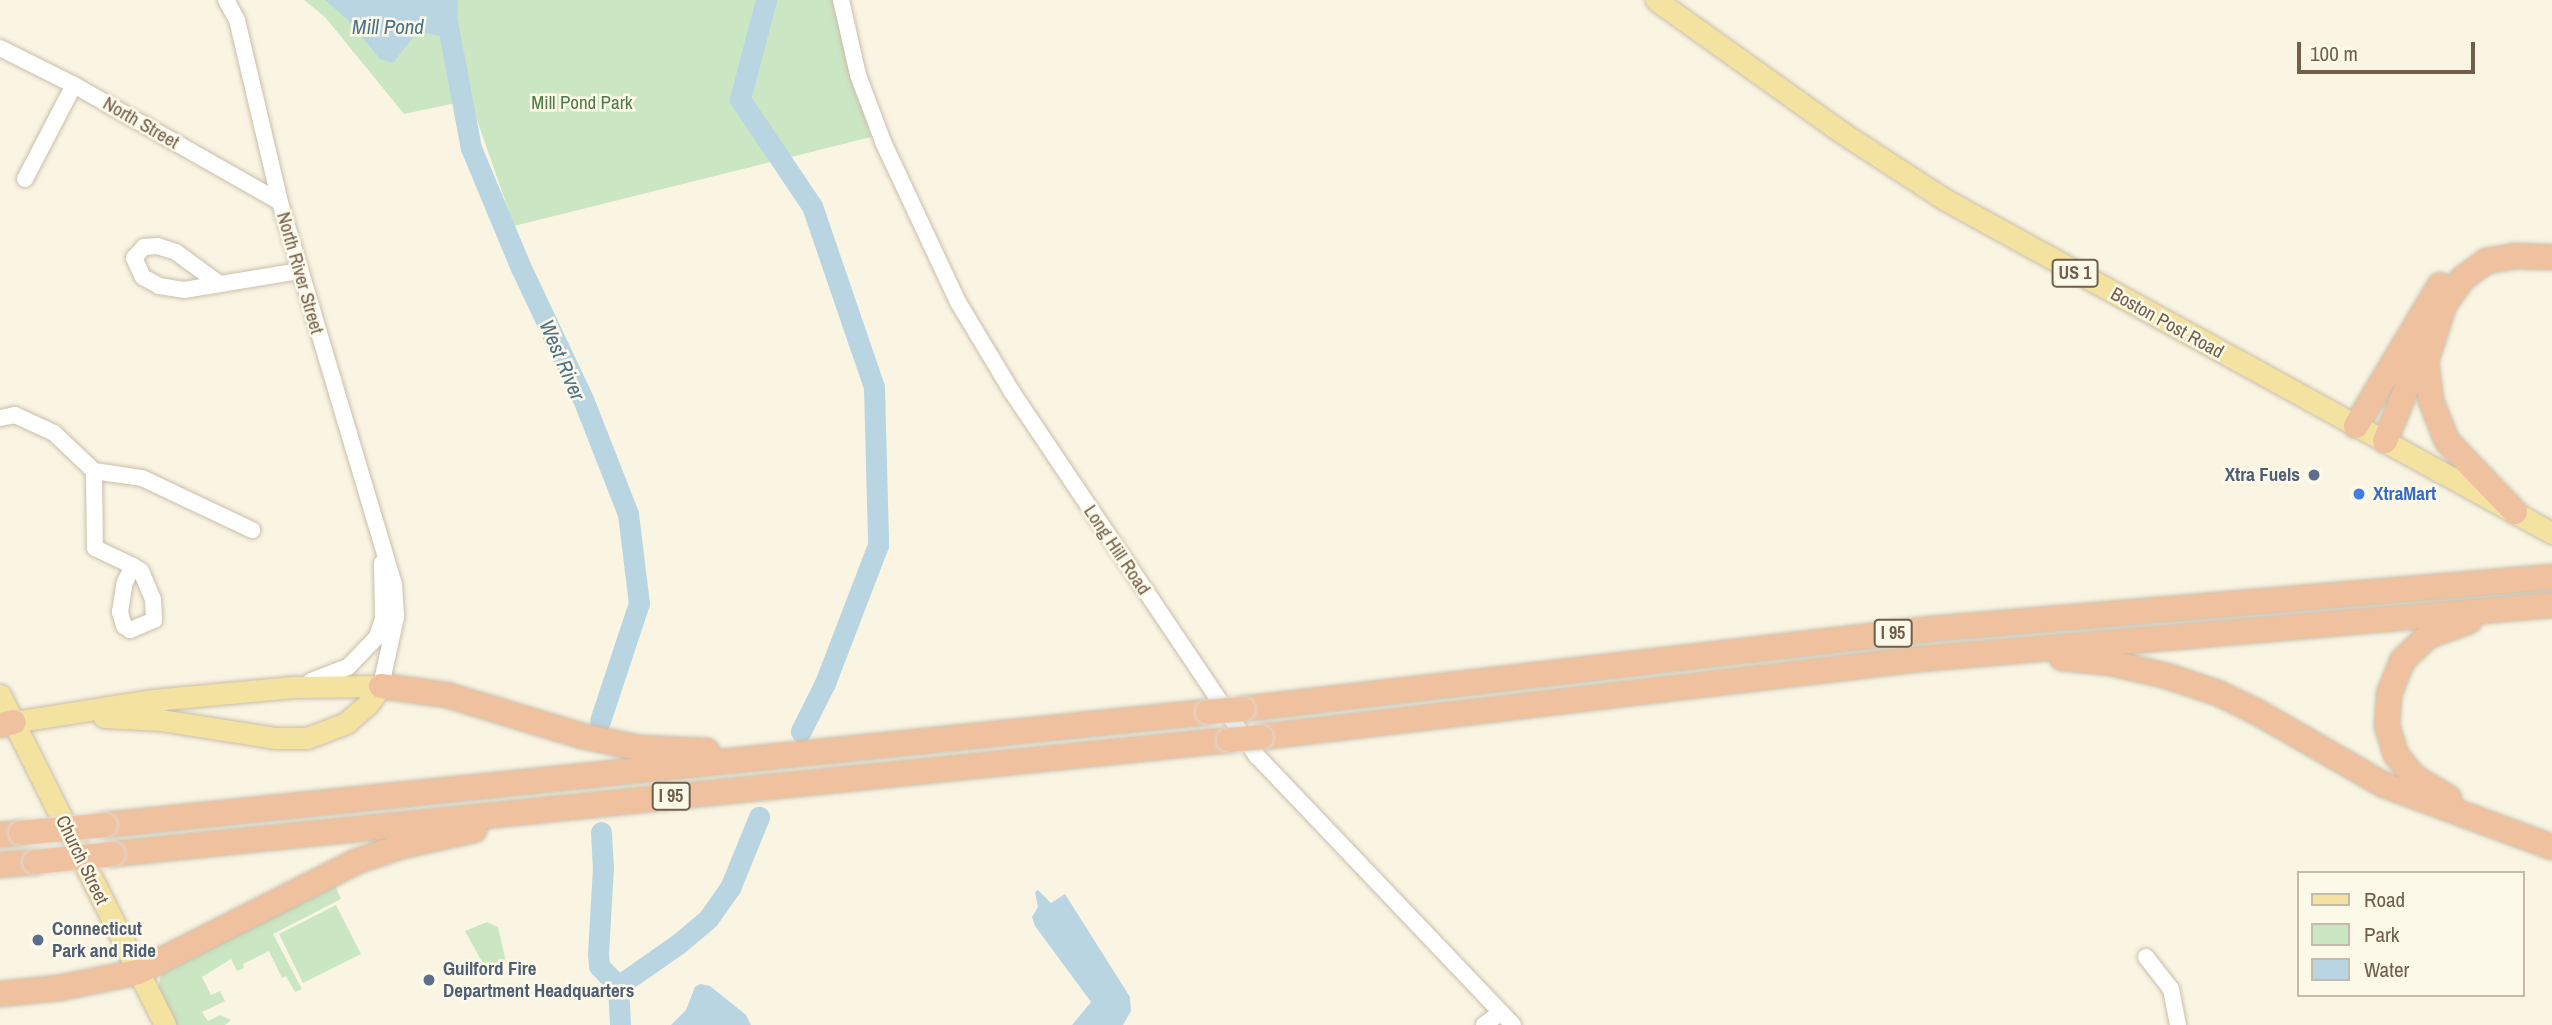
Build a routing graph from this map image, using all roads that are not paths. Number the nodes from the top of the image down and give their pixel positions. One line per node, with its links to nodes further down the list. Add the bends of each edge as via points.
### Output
1 (226, 0): 7 (street, North River Street, via 236,20)
2 (841, 0): 39 (street, Long Hill Road, via 858,75 884,144 958,302 1006,384 1256,756)
3 (1656, 0): 14 (main road, Boston Post Road / US 1, via 1944,199)
4 (0, 47): 5 (street, North Street)
5 (74, 85): 6 (street); 7 (street, North Street)
6 (25, 179)
7 (280, 202): 10 (street, North River Street)
8 (2552, 244): 14 (highway, via 2514,241 2484,249 2460,263 2437,288)
9 (2552, 257): 12 (highway, via 2487,261 2462,279)
10 (300, 271): 11 (street); 20 (street, North River Street)
11 (218, 283): 11 (street, via 176,252 158,246 144,247 134,258 143,277 159,286 200,290)
12 (2444, 305): 15 (highway); 17 (highway, via 2426,361 2431,401 2447,441)
13 (0, 418): 16 (street, via 15,415 54,433)
14 (2356, 426): 15 (main road, Boston Post Road / US 1)
15 (2385, 441): 17 (main road, Boston Post Road / US 1)
16 (94, 471): 18 (street, via 142,478); 21 (street, via 96,548)
17 (2515, 512): 19 (main road, Boston Post Road / US 1)
18 (252, 530)
19 (2552, 533)
20 (382, 544): 25 (street, North River Street, via 397,606); 26 (street, North River Street, via 383,619 377,637 343,670)
21 (133, 566)
22 (2548, 577): 30 (highway, I 95, bridge, via 1930,629 1243,709)
23 (2552, 606): 24 (highway, I 95); 33 (highway, via 2469,621 2428,636 2402,661 2389,694 2387,726 2396,755 2414,777 2445,797)
24 (1922, 659): 31 (highway, I 95, bridge, via 1261,737); 34 (highway, via 2057,657 2167,676 2258,712 2384,785)
25 (382, 686): 26 (main road, North River Street); 28 (main road, North River Street, via 346,723 307,738 275,738 161,720); 30 (highway, via 447,695 582,736 640,748 724,752)
26 (293, 687): 28 (main road, North River Street)
27 (0, 695): 29 (main road, Church Street)
28 (57, 716): 29 (main road, North River Street)
29 (7, 724): 37 (main road, Church Street)
30 (858, 748): 32 (highway, I 95, bridge)
31 (656, 797): 35 (highway, I 95, bridge); 37 (highway, via 465,832 358,861)
32 (10, 834)
33 (2552, 834)
34 (2552, 847)
35 (0, 865)
36 (2146, 957): 43 (street, via 2171,989)
37 (138, 972): 38 (highway); 40 (main road, Church Street)
38 (0, 994)
39 (1501, 1012): 41 (street); 42 (street, Long Hill Road)
40 (165, 1025)
41 (1484, 1025)
42 (1513, 1025)
43 (2178, 1025)

